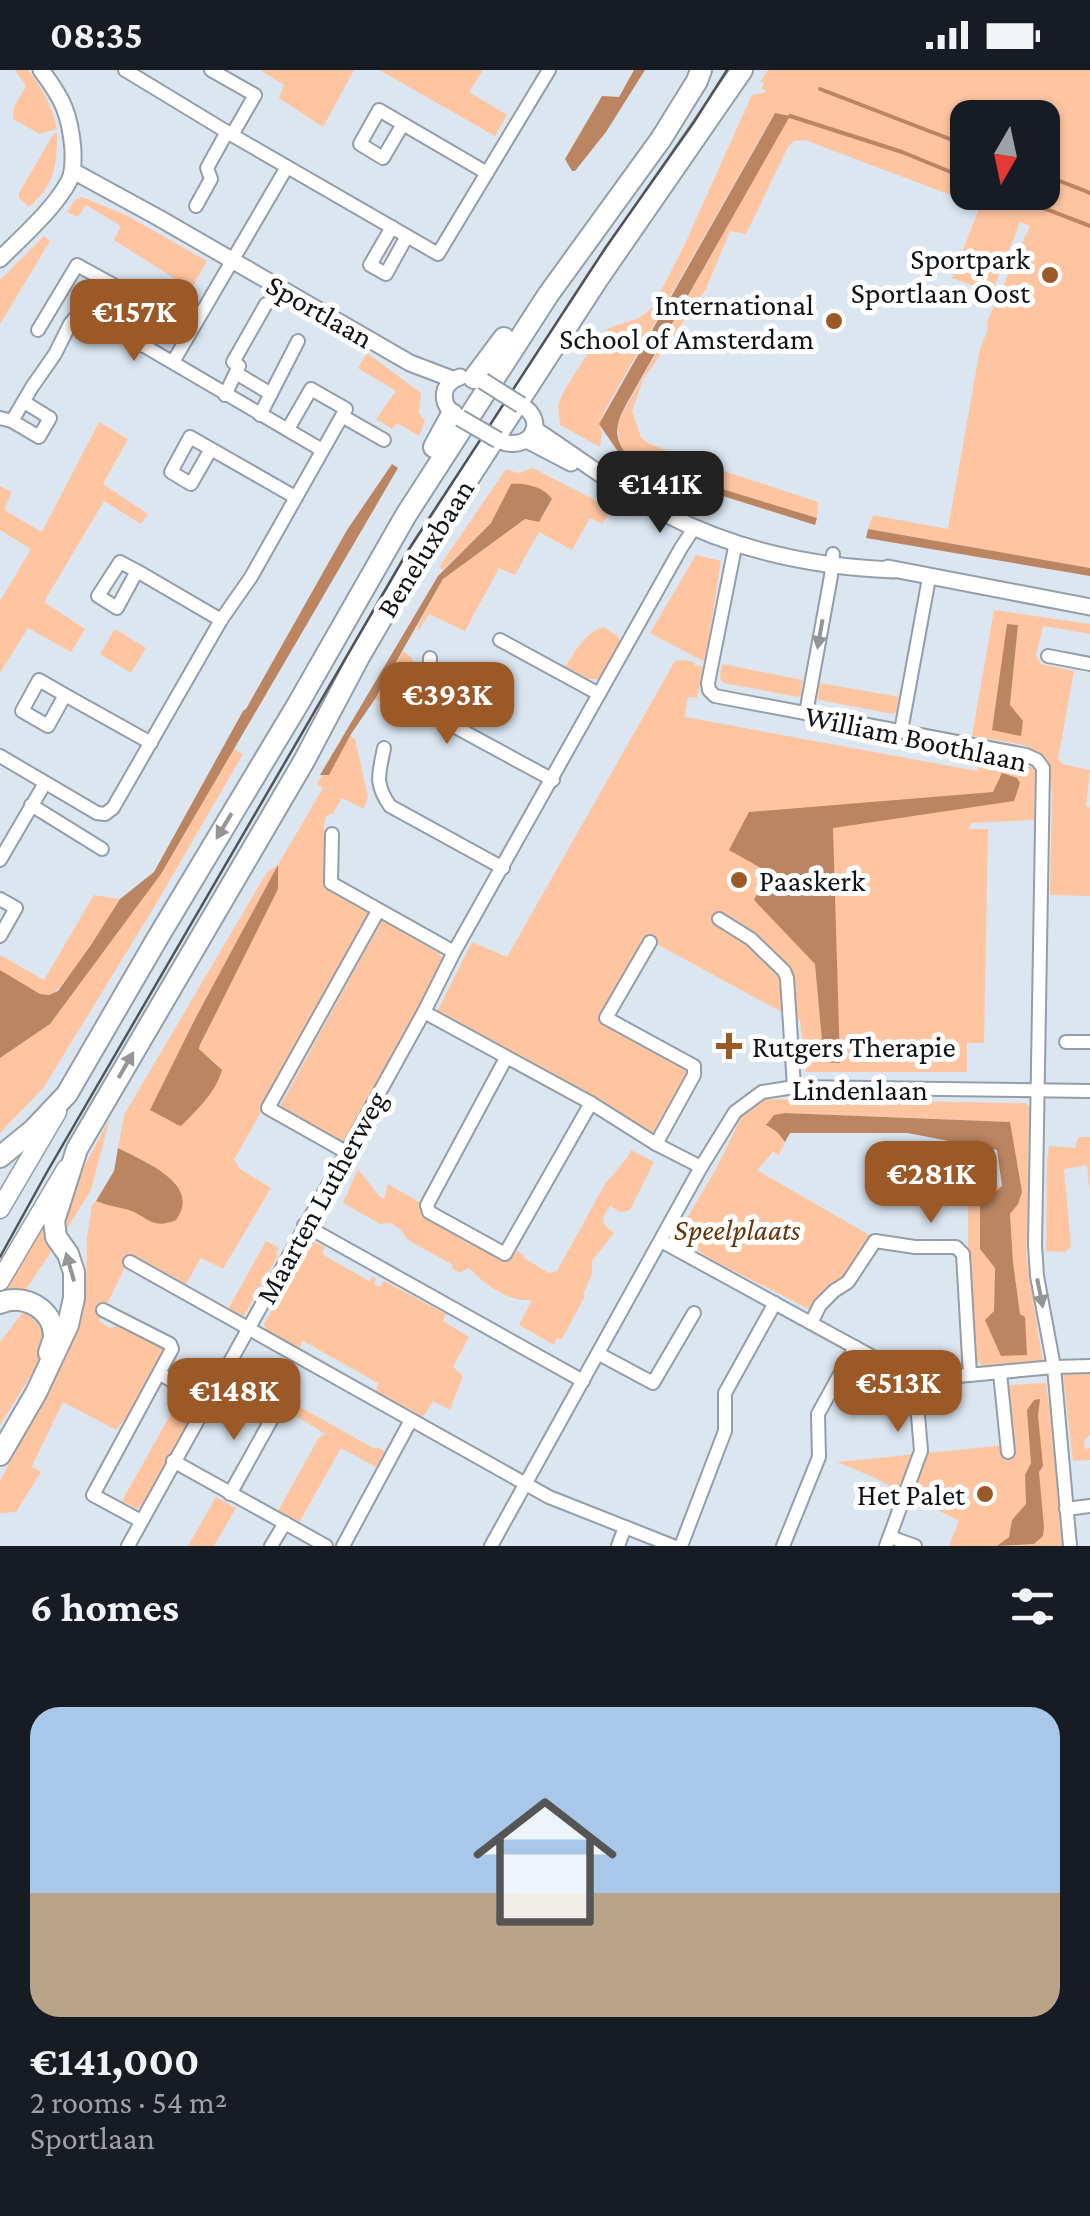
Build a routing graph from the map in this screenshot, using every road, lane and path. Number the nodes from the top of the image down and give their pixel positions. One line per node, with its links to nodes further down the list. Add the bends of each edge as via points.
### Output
1 (42, 70): 11 (street, via 70,119)
2 (125, 70): 9 (street)
3 (212, 70): 9 (street, via 255,95)
4 (549, 70): 12 (street)
5 (691, 70): 24 (main road)
6 (701, 70): 55 (main road, Beneluxbaan, via 661,139 548,295 426,482)
7 (741, 72): 33 (main road, via 728,112 586,314); 59 (main road, Beneluxbaan, via 456,496)
8 (402, 124): 12 (street)
9 (230, 133): 10 (street); 13 (street, via 207,168 211,179)
10 (287, 166): 14 (street); 17 (street)
11 (72, 171): 16 (street, via 38,221); 17 (street, Sportlaan)
12 (487, 173): 15 (street, via 438,254)
13 (196, 206)
14 (392, 228): 15 (street); 15 (street, via 370,265 386,274)
15 (408, 236)
16 (0, 259)
17 (232, 260): 22 (street); 25 (street, Sportlaan)
18 (266, 304): 23 (street, via 233,362 240,366)
19 (38, 330): 21 (street, via 77,265 164,314)
20 (298, 342): 27 (street)
21 (144, 346): 22 (street); 28 (street, via 95,316 76,317)
22 (173, 362): 26 (street)
23 (236, 373): 26 (street); 27 (street)
24 (479, 380): 25 (street, via 460,376); 33 (street, bridge)
25 (448, 386): 31 (street, via 444,402)
26 (225, 394): 29 (street)
27 (271, 394): 29 (street)
28 (24, 402): 32 (street); 32 (street, via 50,418 38,437)
29 (260, 414): 34 (street)
30 (342, 416): 34 (street, via 346,408 311,389); 35 (street); 38 (street)
31 (456, 416): 36 (street, bridge); 55 (main road, via 374,542)
32 (6, 420)
33 (528, 421): 36 (street, via 517,445); 40 (street, via 607,479)
34 (288, 429): 38 (street)
35 (384, 440)
36 (502, 442): 59 (main road, via 332,727)
37 (210, 449): 39 (street)
38 (322, 450): 39 (street)
39 (295, 497): 46 (street)
40 (694, 528): 41 (street); 51 (street, Maarten Lutherweg)
41 (736, 542): 42 (street, via 785,556); 53 (street, William Boothlaan, via 709,690)
42 (832, 559): 44 (street, via 857,569); 53 (street, one-way to 53)
43 (137, 571): 46 (street)
44 (929, 578): 45 (street); 54 (street)
45 (1090, 607)
46 (222, 620): 56 (street)
47 (500, 640): 51 (street)
48 (1048, 656): 50 (street)
49 (430, 658): 60 (street, via 429,706 437,717)
50 (1090, 664)
51 (600, 694): 60 (street, Maarten Lutherweg)
52 (65, 695): 56 (street)
53 (806, 713): 54 (street, William Boothlaan)
54 (901, 731): 78 (street, William Boothlaan, via 1026,755 1042,768)
55 (274, 742): 80 (main road, Beneluxbaan, one-way to 80)
56 (151, 743): 61 (street, via 104,814)
57 (384, 748): 66 (street, via 378,781 390,806)
58 (0, 756): 61 (street)
59 (304, 760): 83 (main road, Beneluxbaan, one-way to 59)
60 (552, 780): 66 (street, Maarten Lutherweg)
61 (44, 782): 62 (street)
62 (31, 806): 64 (street); 65 (street)
63 (332, 834): 68 (street, via 331,883)
64 (102, 849)
65 (0, 860)
66 (503, 868): 72 (street, Maarten Lutherweg)
67 (0, 899): 70 (street, via 16,908)
68 (378, 910): 72 (street); 84 (street, via 268,1108)
69 (718, 919): 77 (street, via 784,971)
70 (0, 936)
71 (650, 942): 82 (street, via 606,1018 694,1066)
72 (454, 952): 73 (street, Maarten Lutherweg)
73 (424, 1012): 76 (street); 84 (street, Maarten Lutherweg)
74 (1066, 1042): 75 (street)
75 (1090, 1042)
76 (506, 1058): 81 (street); 81 (street, via 427,1205 505,1254)
77 (794, 1087): 78 (street, Lindenlaan); 86 (street, Lindenlaan, via 762,1092 736,1112)
78 (1038, 1091): 79 (street, Lindenlaan); 101 (street, one-way to 101, via 1037,1276)
79 (1090, 1091)
80 (67, 1094): 85 (main road, Beneluxbaan); 87 (main road, Beneluxbaan)
81 (592, 1103): 82 (street)
82 (656, 1144): 86 (street)
83 (77, 1149): 91 (main road, Beneluxbaan); 112 (main road, Beneluxbaan, one-way to 83, via 68,1325 74,1272 54,1222)
84 (346, 1152): 88 (street, Maarten Lutherweg)
85 (0, 1157)
86 (702, 1167): 89 (street, Lindenlaan)
87 (0, 1209)
88 (304, 1225): 97 (street, Maarten Lutherweg); 106 (street)
89 (661, 1241): 93 (street); 99 (street, Lindenlaan)
90 (130, 1262): 97 (street)
91 (0, 1280)
92 (0, 1303): 110 (main road, via 34,1304 54,1338)
93 (775, 1303): 96 (street); 129 (street, via 725,1394 726,1431)
94 (103, 1310): 103 (street, via 170,1344)
95 (694, 1313): 99 (street, via 652,1383)
96 (811, 1323): 98 (street); 104 (street, via 875,1241 956,1247 962,1254)
97 (247, 1329): 107 (street, Maarten Lutherweg); 109 (street)
98 (855, 1347): 105 (street); 130 (street, via 818,1414 819,1457)
99 (599, 1354): 106 (street, Lindenlaan)
100 (1090, 1366): 101 (street)
101 (1054, 1367): 102 (street); 117 (street)
102 (1000, 1373): 104 (street); 111 (street)
103 (160, 1374): 107 (street); 119 (street, via 93,1495)
104 (970, 1375): 105 (street)
105 (915, 1380): 121 (street, via 921,1451)
106 (583, 1381): 114 (street, Lindenlaan)
107 (207, 1400): 113 (street, Maarten Lutherweg)
108 (275, 1413): 115 (street)
109 (411, 1420): 114 (street); 125 (street)
110 (0, 1428)
111 (1008, 1452)
112 (0, 1455)
113 (173, 1461): 115 (street); 119 (street, Maarten Lutherweg)
114 (527, 1484): 120 (street); 126 (street, Lindenlaan)
115 (230, 1494): 118 (street)
116 (1090, 1506): 117 (street)
117 (1066, 1508): 132 (street)
118 (285, 1523): 123 (street); 124 (street)
119 (139, 1526): 122 (street, Maarten Lutherweg)
120 (626, 1527): 127 (street); 128 (street)
121 (888, 1541): 131 (street)
122 (128, 1546)
123 (271, 1546)
124 (326, 1546)
125 (343, 1546)
126 (491, 1546)
127 (618, 1546)
128 (673, 1546)
129 (681, 1546)
130 (783, 1546)
131 (915, 1546)
132 (1070, 1546)

